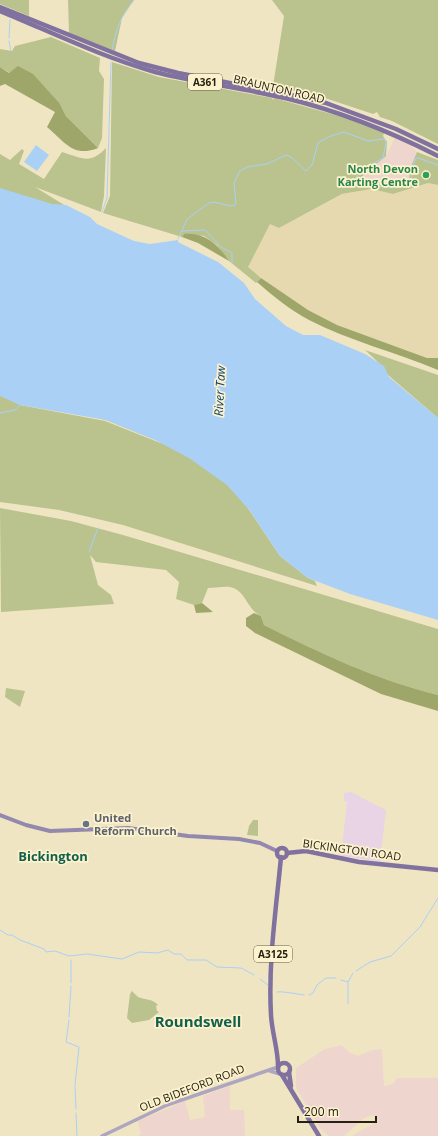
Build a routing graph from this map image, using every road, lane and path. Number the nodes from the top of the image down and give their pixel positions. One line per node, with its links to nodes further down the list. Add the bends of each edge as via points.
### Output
1 (0, 7): 3 (main road, BRAUNTON ROAD / A361, via 138,63 326,103 390,126)
2 (0, 11): 4 (main road, BRAUNTON ROAD / A361, via 137,67 286,98 339,113 395,135)
3 (438, 149)
4 (438, 156)
5 (0, 815): 6 (main road, via 50,831 128,828 188,836 239,839 260,843)
6 (277, 851): 7 (main road, via 284,848); 8 (main road)
7 (287, 853): 8 (main road); 9 (main road, BICKINGTON ROAD, via 306,851 359,862)
8 (281, 857): 10 (main road, A3125, via 271,993 271,1017)
9 (438, 870)
10 (278, 1051): 11 (main road, A3125); 12 (main road, A3125)
11 (286, 1063): 12 (main road); 14 (main road, A3125, via 290,1068)
12 (278, 1066): 13 (street, OLD BIDEFORD ROAD); 15 (main road, A3125)
13 (269, 1071): 15 (street); 17 (street, OLD BIDEFORD ROAD, via 167,1105)
14 (289, 1072): 15 (main road); 16 (main road, A3125)
15 (281, 1074): 16 (main road, A3125)
16 (291, 1088): 18 (main road, A3125)
17 (102, 1136)
18 (319, 1136)

